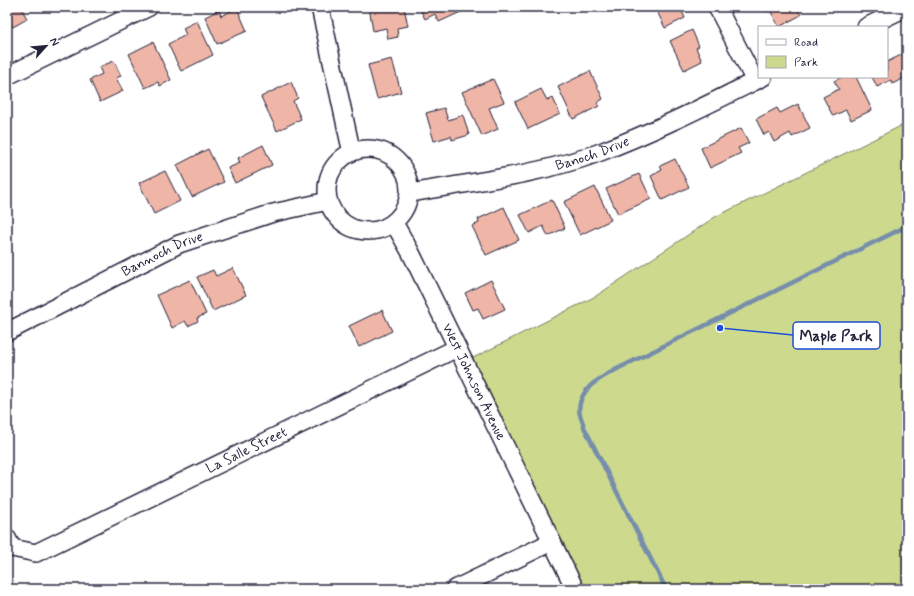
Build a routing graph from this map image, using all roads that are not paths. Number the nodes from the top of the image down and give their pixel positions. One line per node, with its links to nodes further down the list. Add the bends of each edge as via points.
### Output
1 (149, 7): 6 (street)
2 (320, 7): 9 (street)
3 (717, 7): 7 (street)
4 (907, 7): 5 (street)
5 (868, 26)
6 (7, 76)
7 (758, 77)
8 (759, 79): 10 (street, Banoch Drive, via 664,126 597,154 541,170)
9 (352, 152): 10 (street, via 380,150 393,156 403,166); 11 (street, via 333,168 328,184)
10 (410, 193): 12 (street, via 408,204)
11 (328, 201): 12 (street, via 338,219 356,230 376,231); 13 (street, Bannoch Drive, via 273,213 179,244)
12 (394, 223): 14 (street, West Johnson Avenue)
13 (7, 332)
14 (457, 348): 15 (street, La Salle Street, via 36,553 12,548); 16 (street, West Johnson Avenue)
15 (7, 538)
16 (551, 542): 17 (street); 18 (street, West Johnson Avenue)
17 (455, 589)
18 (575, 589)

